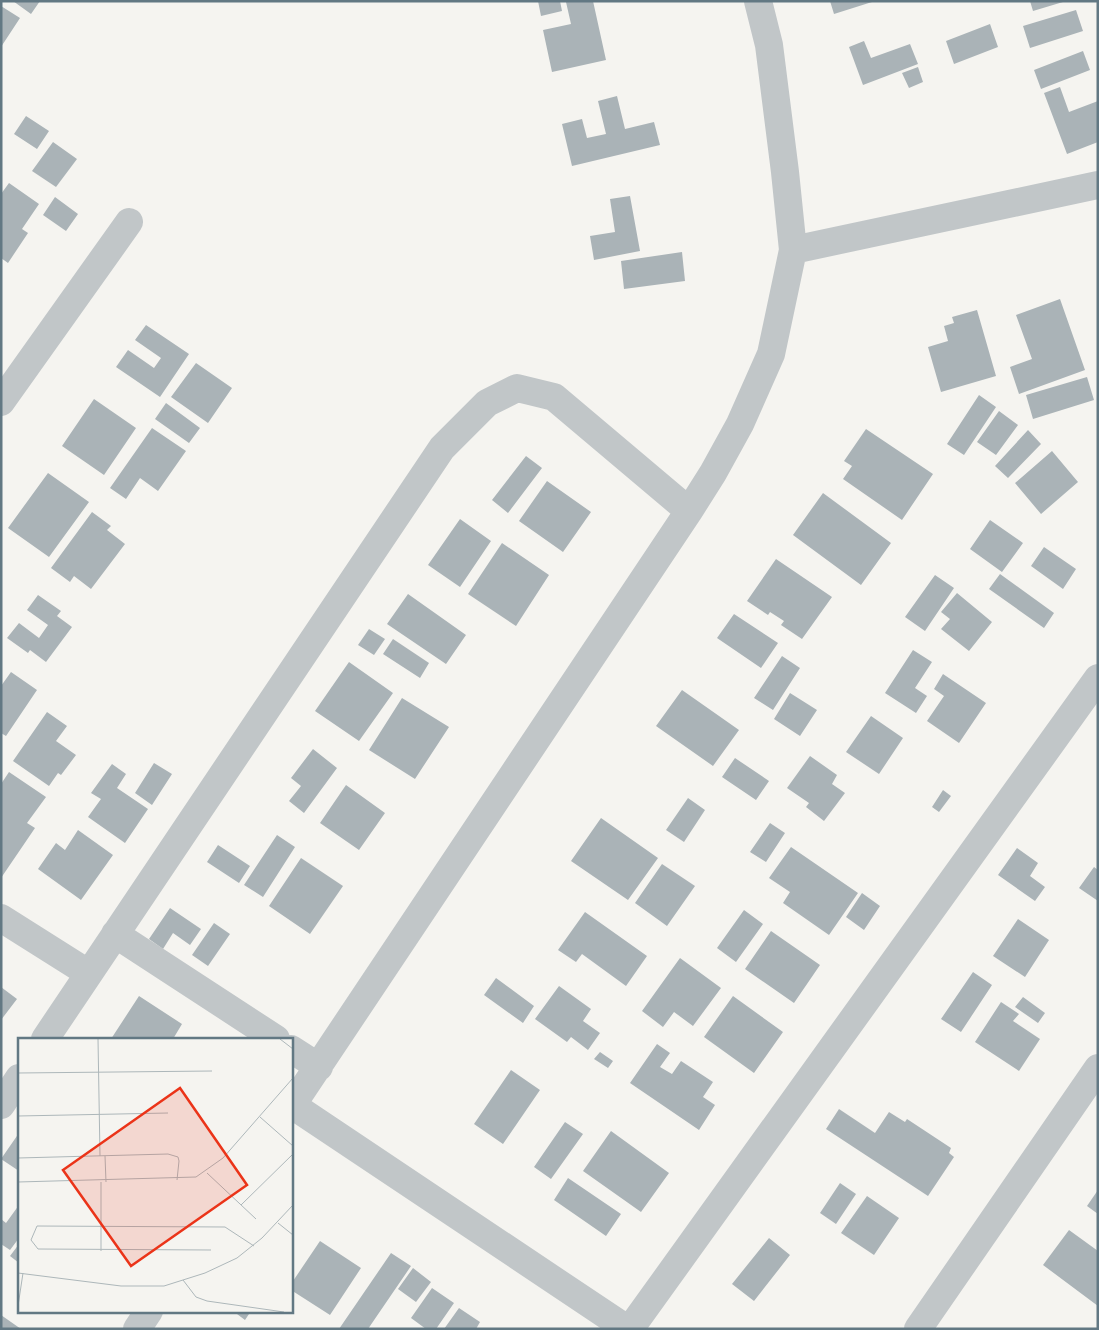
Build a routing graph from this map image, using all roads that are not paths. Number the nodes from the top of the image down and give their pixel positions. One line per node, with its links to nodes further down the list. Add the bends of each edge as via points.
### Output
1 (758, 1): 4 (street, via 769,46)
2 (1098, 185): 4 (street)
3 (129, 222): 5 (street)
4 (793, 250): 6 (street, via 771,354 740,424)
5 (1, 402)
6 (690, 511): 9 (street, via 554,397 517,388 487,403 442,448); 14 (street)
7 (1098, 678): 21 (street)
8 (1, 918): 10 (street)
9 (115, 934): 10 (street); 12 (street)
10 (88, 973): 11 (street)
11 (46, 1038)
12 (274, 1038)
13 (292, 1050): 14 (street)
14 (319, 1067): 18 (street)
15 (1098, 1068): 22 (street)
16 (18, 1080): 17 (street)
17 (1, 1105)
18 (292, 1106): 21 (street)
19 (148, 1312): 20 (street)
20 (137, 1329)
21 (628, 1329)
22 (918, 1329)

